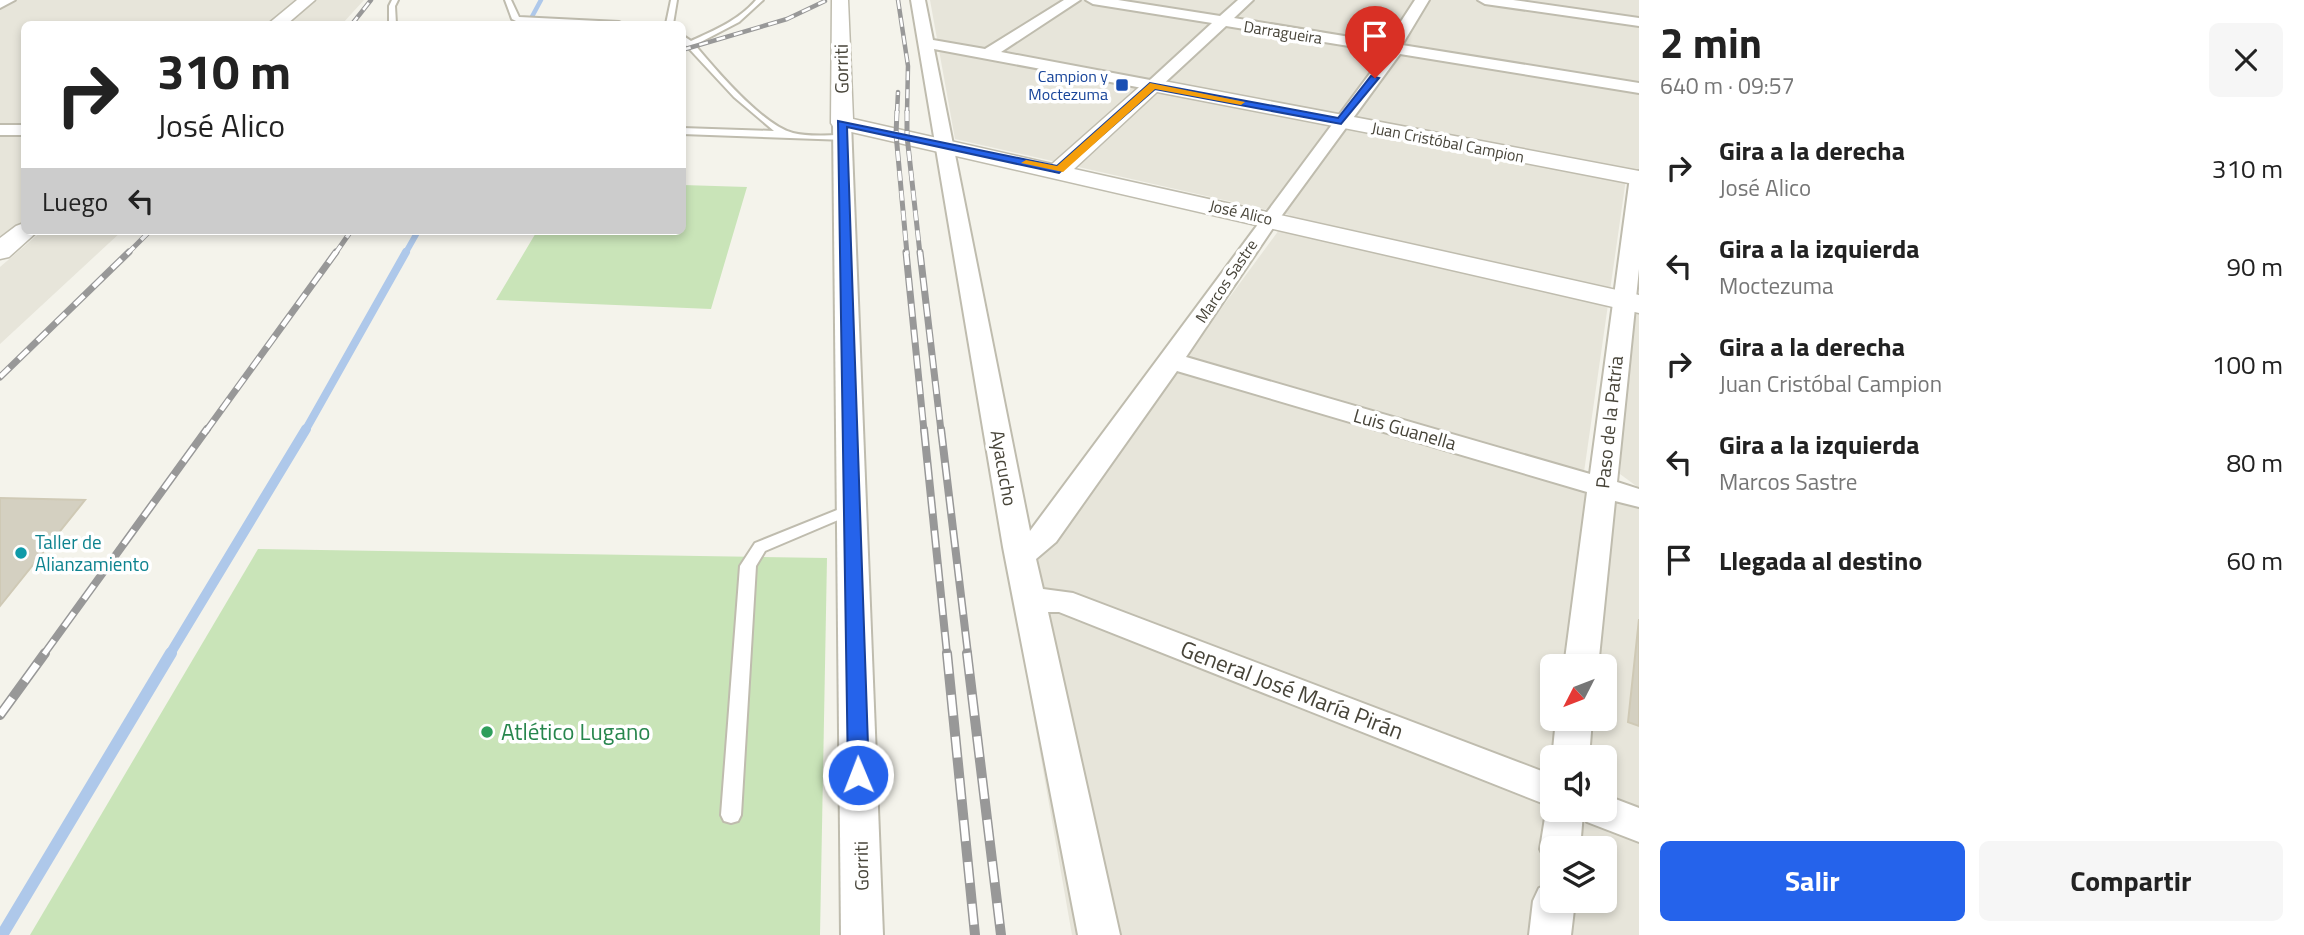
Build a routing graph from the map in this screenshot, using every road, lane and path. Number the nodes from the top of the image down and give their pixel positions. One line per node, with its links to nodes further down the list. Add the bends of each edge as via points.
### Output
1 (8, 0): 14 (street)
2 (307, 0): 15 (street)
3 (396, 0): 16 (lane)
4 (508, 0): 17 (lane, via 516,19)
5 (674, 0): 18 (lane)
6 (760, 0): 23 (lane, via 735,22)
7 (840, 0): 31 (street, Gorriti)
8 (918, 0): 22 (street, Ayacucho)
9 (1073, 0): 25 (street)
10 (1093, 0): 19 (street, Darragueira)
11 (1246, 0): 19 (street)
12 (1422, 0): 24 (street, Marcos Sastre)
13 (1485, 0): 20 (street)
14 (0, 4)
15 (281, 21)
16 (393, 21)
17 (570, 21)
18 (670, 21)
19 (1223, 22): 24 (street, Darragueira); 26 (street)
20 (1639, 22)
21 (686, 40): 23 (lane)
22 (926, 43): 25 (street, Juan Cristóbal Campion); 34 (street, Ayacucho)
23 (691, 44): 33 (lane, via 762,120)
24 (1394, 50): 27 (street, Darragueira); 28 (street, Marcos Sastre)
25 (988, 54): 26 (street, Juan Cristóbal Campion)
26 (1153, 85): 28 (street, Juan Cristóbal Campion); 35 (street)
27 (1639, 88)
28 (1341, 121): 36 (street, Juan Cristóbal Campion); 37 (street, Marcos Sastre)
29 (0, 130): 30 (street)
30 (21, 130)
31 (842, 130): 33 (lane); 34 (street, José Alico); 44 (street, Gorriti)
32 (686, 131): 33 (lane)
33 (786, 134)
34 (944, 145): 35 (street, José Alico); 45 (street, Ayacucho)
35 (1059, 170): 37 (street, José Alico)
36 (1639, 178): 40 (street, Paso de la Patria)
37 (1269, 219): 40 (street, José Alico); 41 (street, Marcos Sastre)
38 (21, 234): 39 (street)
39 (0, 251)
40 (1631, 302): 42 (street, Paso de la Patria)
41 (1171, 361): 42 (street, Luis Guanella); 45 (street, Marcos Sastre, via 1045,534)
42 (1602, 487): 43 (street, Luis Guanella); 47 (street, Paso de la Patria)
43 (1639, 498)
44 (852, 509): 49 (lane, via 760,547 748,566); 53 (street, Gorriti)
45 (1020, 555): 46 (street, Ayacucho)
46 (1029, 600): 48 (street, General José María Pirán, via 1062,601); 54 (street, Ayacucho)
47 (1583, 654)
48 (1540, 787)
49 (731, 815)
50 (1617, 816): 51 (street)
51 (1639, 825)
52 (1553, 913): 55 (street)
53 (862, 935)
54 (1099, 935)
55 (1550, 935)

